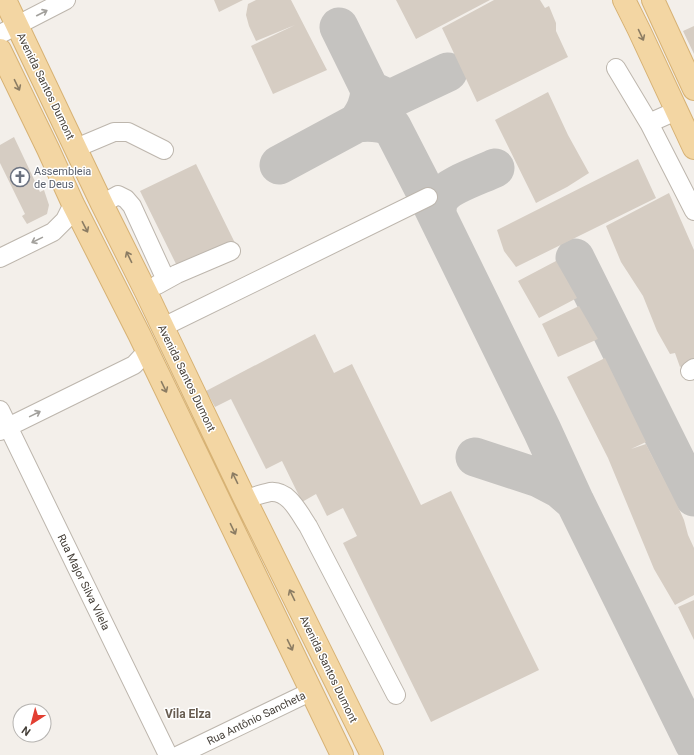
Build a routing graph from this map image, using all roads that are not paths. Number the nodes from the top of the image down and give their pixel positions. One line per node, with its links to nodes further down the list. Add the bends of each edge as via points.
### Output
1 (5, 0): 5 (main road, Avenida Santos Dumont)
2 (66, 0): 5 (street, one-way to 2)
3 (624, 0): 9 (main road, one-way to 9)
4 (653, 0): 8 (main road)
5 (8, 30): 11 (main road, Avenida Santos Dumont)
6 (0, 50): 15 (main road, one-way to 15)
7 (616, 68): 10 (street)
8 (694, 89)
9 (676, 111): 10 (street); 12 (main road)
10 (649, 123): 17 (street)
11 (76, 148): 13 (street, via 114,132 128,132); 16 (main road, Avenida Santos Dumont)
12 (694, 148)
13 (164, 150)
14 (428, 197): 22 (street)
15 (74, 204): 19 (street, one-way to 19, via 65,220 53,232); 23 (main road, one-way to 23)
16 (102, 204): 20 (street, via 118,196 126,199 132,206); 21 (main road, Avenida Santos Dumont, one-way to 16)
17 (694, 211)
18 (231, 251): 20 (street)
19 (0, 258)
20 (166, 280): 21 (street)
21 (146, 292): 22 (main road, Avenida Santos Dumont)
22 (164, 330): 23 (main road); 26 (main road, Avenida Santos Dumont, one-way to 22)
23 (147, 351): 25 (street, one-way to 23, via 134,365); 27 (main road, one-way to 27)
24 (0, 410): 25 (street, Rua Major Silva Vilela)
25 (4, 429): 29 (street, Rua Major Silva Vilela)
26 (245, 499): 28 (street, via 271,492 282,494 294,504); 32 (main road, Avenida Santos Dumont, one-way to 26)
27 (312, 691): 30 (street, Rua Antônio Sancheta); 31 (main road)
28 (396, 695)
29 (168, 755)
30 (179, 755)
31 (342, 755)
32 (372, 755)

